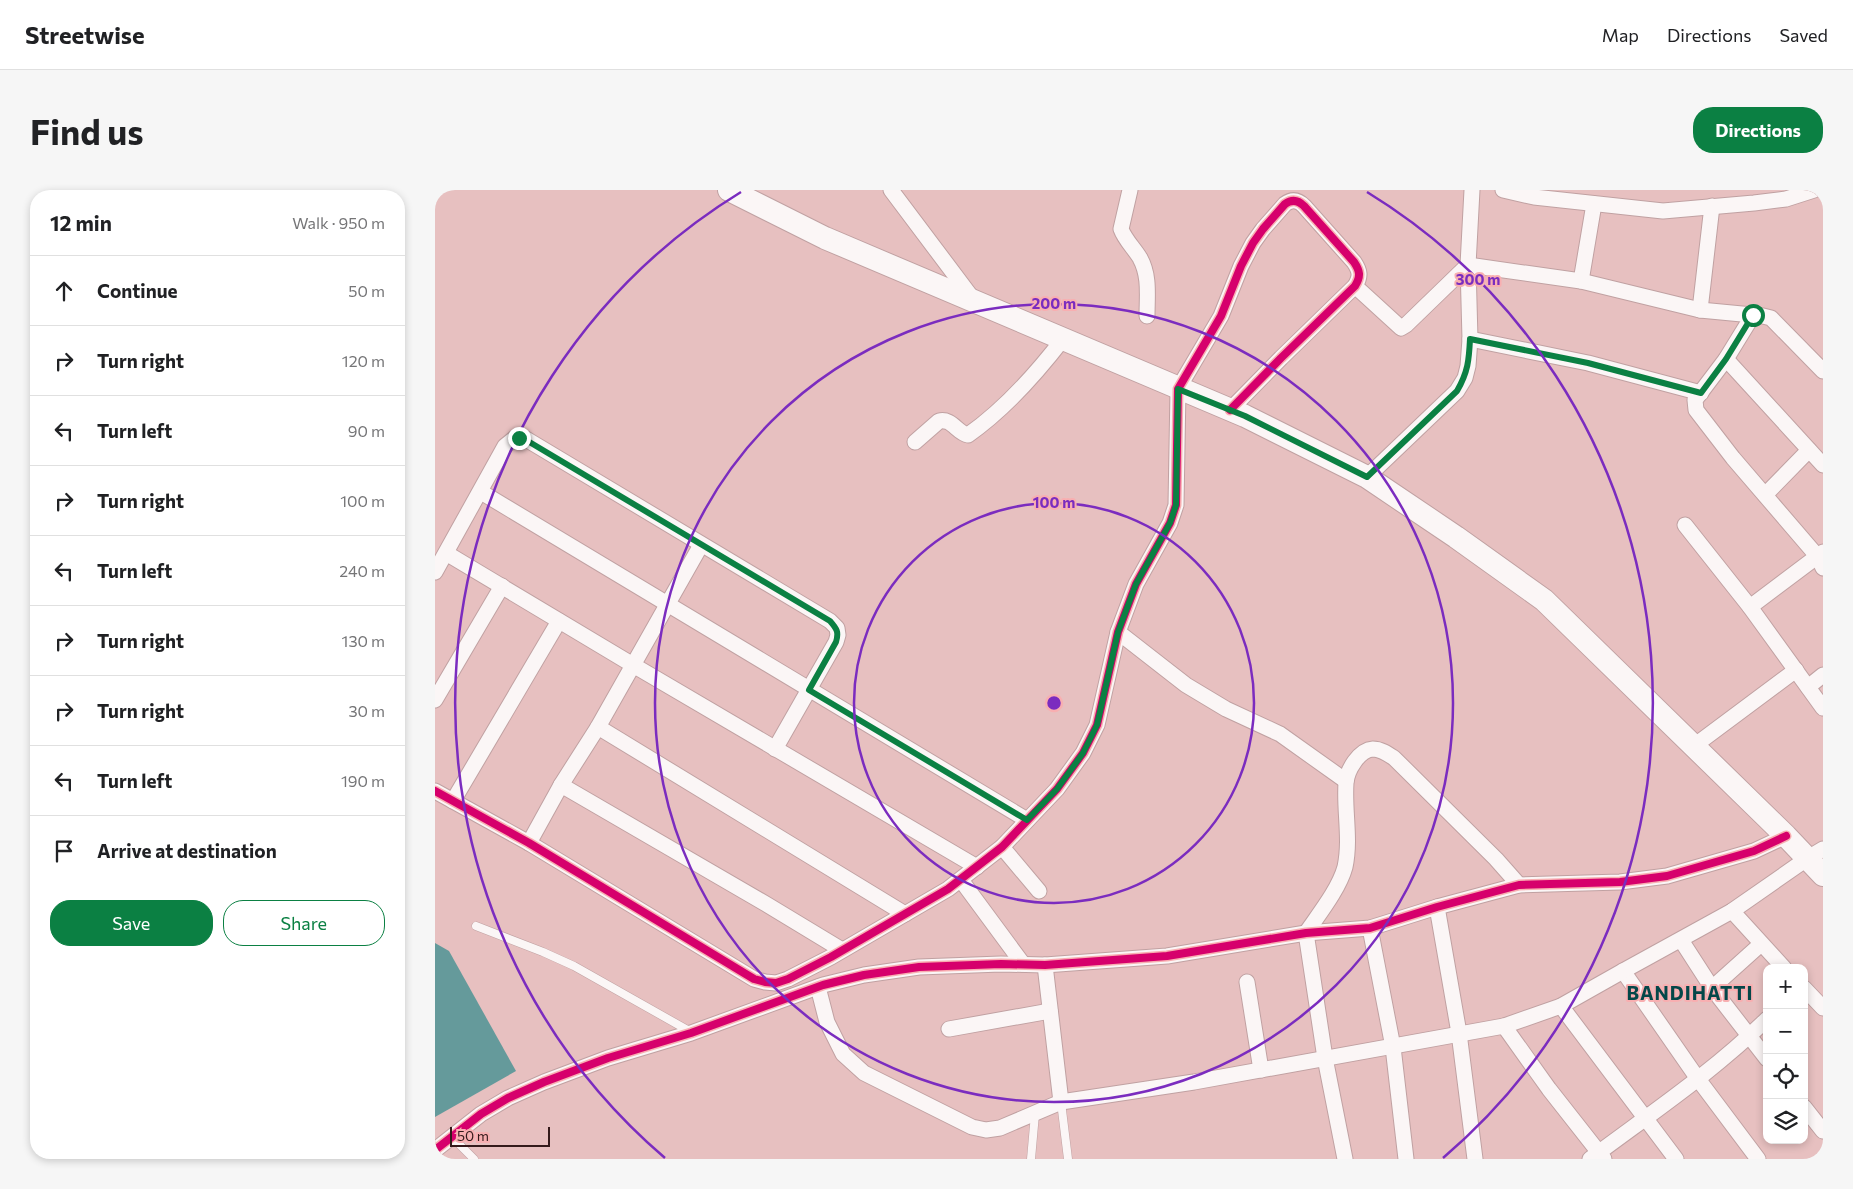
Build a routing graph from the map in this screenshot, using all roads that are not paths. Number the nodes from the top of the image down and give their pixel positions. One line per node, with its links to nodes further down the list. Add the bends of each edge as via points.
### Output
1 (729, 190): 13 (street, via 825,238)
2 (1130, 190): 16 (street, via 1121,229 1146,272)
3 (1472, 190): 10 (street)
4 (1503, 190): 8 (street)
5 (1814, 190): 9 (street, via 1786,198)
6 (896, 192): 13 (street)
7 (1298, 195): 12 (street, via 1303,206 1357,266 1360,279); 21 (street, via 1285,204 1253,243 1221,316)
8 (1594, 204): 9 (street, via 1663,211); 11 (street)
9 (1712, 206): 14 (street)
10 (1468, 265): 11 (street); 12 (street, via 1401,328); 18 (street)
11 (1581, 281): 14 (street)
12 (1355, 286): 23 (street)
13 (974, 300): 17 (street)
14 (1700, 310): 15 (street)
15 (1753, 315): 19 (street); 20 (street, via 1771,318)
16 (1147, 316)
17 (1063, 339): 21 (street); 24 (street, via 1012,398 968,435 943,420)
18 (1470, 339): 22 (street, via 1588,363); 27 (street, via 1468,366 1457,391)
19 (1726, 359): 22 (street); 25 (street)
20 (1823, 371)
21 (1178, 389): 23 (street); 39 (street, via 1176,505 1170,523 1136,584)
22 (1701, 393): 29 (street, via 1695,400 1696,410)
23 (1230, 410): 27 (street)
24 (915, 442)
25 (1809, 450): 26 (street); 29 (street)
26 (1823, 465)
27 (1367, 477): 48 (street, via 1544,600)
28 (481, 492): 31 (street, via 505,446 519,438); 32 (street); 36 (street)
29 (1765, 495): 33 (street)
30 (1685, 525): 37 (street)
31 (701, 545): 36 (street); 44 (street, via 837,628 836,642)
32 (446, 553): 34 (street); 35 (street)
33 (1821, 559): 37 (street)
34 (435, 572)
35 (502, 586): 38 (street); 45 (street)
36 (667, 605): 40 (street); 44 (street)
37 (1750, 606): 41 (street)
38 (559, 621): 40 (street); 53 (street)
39 (1118, 632): 50 (street, via 1186,685 1226,709 1280,734); 54 (street, via 1097,725 1083,753 1057,789)
40 (633, 665): 47 (street); 49 (street)
41 (1796, 670): 43 (street); 48 (street)
42 (1823, 675): 43 (street)
43 (1808, 687): 46 (street)
44 (809, 690): 49 (street); 54 (street)
45 (435, 700)
46 (1823, 708)
47 (598, 726): 51 (street); 66 (street)
48 (1694, 746): 55 (street)
49 (775, 749): 59 (street)
50 (1346, 781): 62 (street, via 1353,764 1372,749 1394,758); 69 (street, via 1348,851 1344,870 1331,897)
51 (561, 786): 56 (street); 72 (street)
52 (435, 791): 53 (street)
53 (453, 801): 56 (street)
54 (1027, 820): 57 (street)
55 (1786, 836): 58 (street); 62 (street, via 1754,851 1667,876 1620,882)
56 (529, 843): 76 (street, via 754,979 777,983)
57 (1002, 847): 59 (street); 63 (street)
58 (1815, 853): 60 (street); 65 (street)
59 (977, 867): 61 (street)
60 (1823, 874)
61 (961, 880): 66 (street); 73 (street)
62 (1519, 885): 64 (street)
63 (1039, 891)
64 (1437, 907): 68 (street); 89 (street)
65 (1732, 911): 70 (street); 71 (street)
66 (905, 914): 72 (street)
67 (476, 926): 88 (lane, via 574,966)
68 (1370, 928): 69 (street); 91 (street)
69 (1306, 933): 75 (street, via 1167,956); 93 (street)
70 (1681, 940): 77 (street); 80 (street)
71 (1761, 944): 74 (street); 80 (street)
72 (842, 950): 76 (street)
73 (1023, 964): 75 (street); 79 (street, via 919,967 864,975)
74 (1780, 964)
75 (1045, 965): 84 (street)
76 (813, 966): 79 (street)
77 (1623, 971): 82 (street); 95 (street)
78 (1247, 982): 94 (street)
79 (821, 986): 88 (street); 98 (street, via 827,1022 843,1054 864,1073 972,1127 1000,1128)
80 (1712, 988): 90 (street)
81 (1808, 992): 83 (street)
82 (1561, 1006): 86 (street); 99 (street)
83 (1823, 1008)
84 (1050, 1011): 87 (street); 96 (street)
85 (1763, 1023): 90 (street)
86 (1504, 1026): 89 (street); 103 (street)
87 (949, 1029)
88 (691, 1033): 101 (street, via 608,1058 544,1082 481,1114)
89 (1459, 1034): 91 (street); 109 (street)
90 (1749, 1036): 92 (street); 95 (street)
91 (1393, 1047): 93 (street); 108 (street)
92 (1763, 1054)
93 (1325, 1058): 94 (street); 107 (street)
94 (1261, 1070): 96 (street)
95 (1698, 1079): 99 (street); 111 (street)
96 (1061, 1102): 98 (street); 106 (lane)
97 (1808, 1112): 100 (street)
98 (1035, 1114): 105 (lane)
99 (1645, 1120): 103 (street); 110 (street)
100 (1823, 1131)
101 (452, 1137): 102 (street); 104 (lane)
102 (435, 1150)
103 (1598, 1157)
104 (474, 1159)
105 (1031, 1159)
106 (1068, 1159)
107 (1345, 1159)
108 (1407, 1159)
109 (1475, 1159)
110 (1676, 1159)
111 (1758, 1159)

